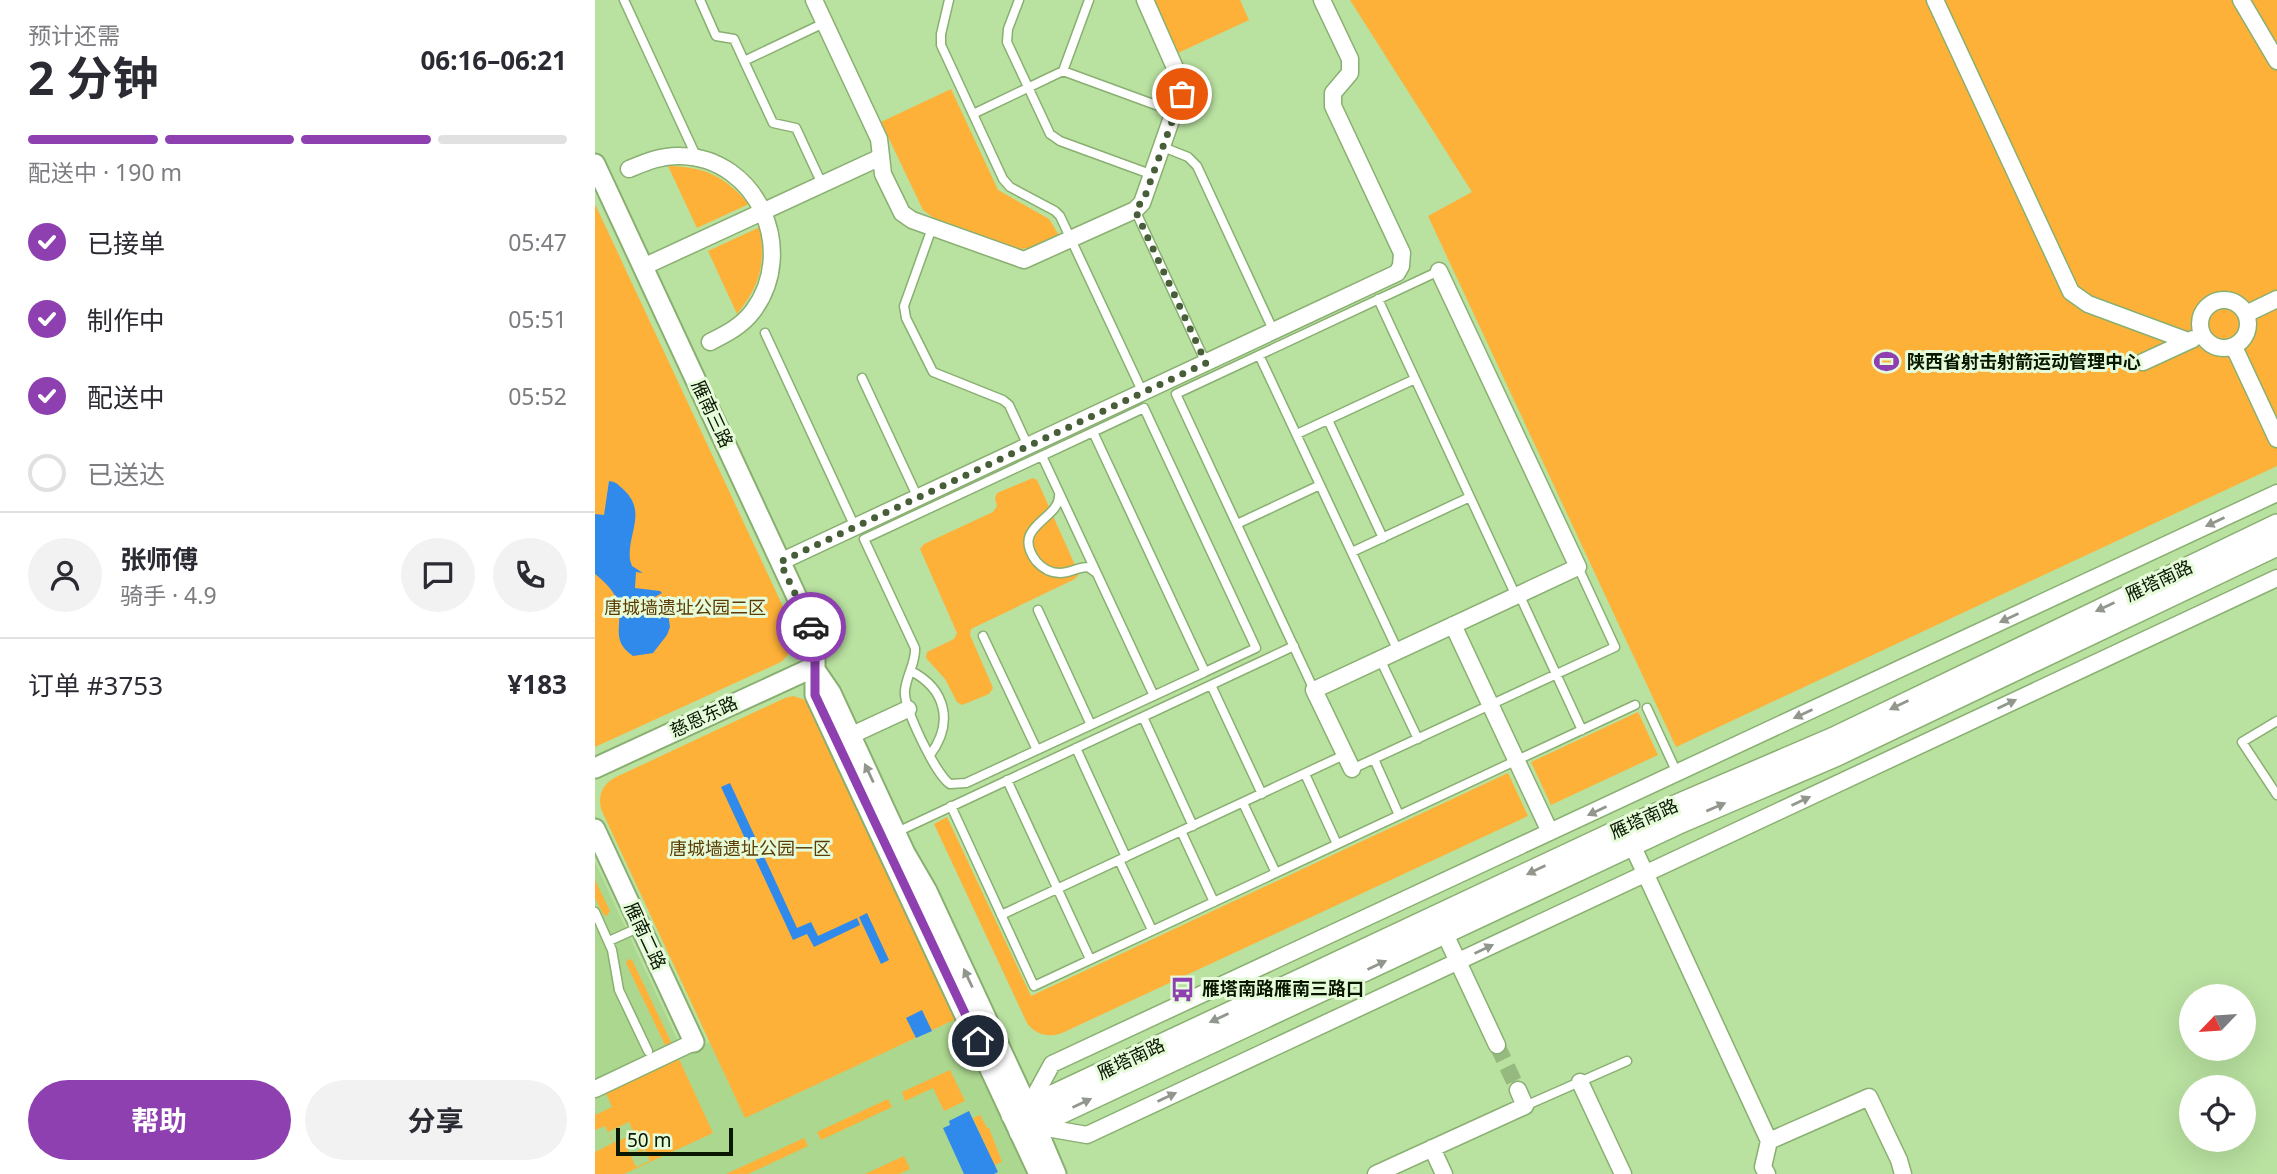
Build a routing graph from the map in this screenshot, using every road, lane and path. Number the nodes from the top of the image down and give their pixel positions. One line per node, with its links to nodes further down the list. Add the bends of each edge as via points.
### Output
1 (624, 0): 20 (lane)
2 (700, 0): 12 (lane, via 716,36 734,39)
3 (814, 0): 11 (street)
4 (949, 0): 17 (lane, via 941,45)
5 (1019, 0): 15 (lane, via 1007,37)
6 (1089, 0): 14 (lane)
7 (1145, 0): 16 (street, via 1182,82)
8 (1322, 0): 34 (street, via 1350,60 1350,73 1333,93 1333,106 1402,262 1394,276)
9 (1935, 0): 36 (street, via 2071,292 2088,304)
10 (2241, 0): 13 (street)
11 (824, 23): 12 (lane); 19 (street, via 879,139)
12 (744, 61): 24 (lane, via 773,123 796,128)
13 (2277, 61)
14 (1063, 71): 15 (lane); 16 (lane)
15 (1028, 88): 17 (lane); 23 (lane, via 1056,139)
16 (1175, 113): 18 (street)
17 (972, 114): 28 (lane, via 1005,182 1055,211)
18 (1163, 147): 23 (street); 34 (lane, via 1197,166)
19 (881, 156): 24 (street); 27 (street, via 883,174 902,213)
20 (697, 158): 22 (street, via 654,158); 26 (street, via 730,171 750,189)
21 (595, 164): 29 (street, 雁南三路)
22 (629, 169)
23 (1153, 175): 25 (street)
24 (822, 184): 26 (street)
25 (1135, 210): 28 (street); 41 (lane)
26 (764, 211): 29 (street); 37 (street, via 772,236 766,289 753,312)
27 (932, 228): 28 (street, via 1020,260); 49 (lane, via 904,306 906,318 933,372 1003,400)
28 (1072, 240): 44 (lane)
29 (643, 267): 61 (street, 雁南三路)
30 (1439, 271): 31 (lane); 62 (street)
31 (1378, 299): 39 (lane); 43 (lane)
32 (2277, 299): 33 (street)
33 (2246, 314): 36 (street, via 2232,301 2214,302 2201,316); 38 (street, via 2247,333)
34 (1274, 332): 41 (street)
35 (765, 333): 57 (lane)
36 (2195, 338): 38 (street, via 2216,347); 40 (street)
37 (710, 342)
38 (2234, 347): 48 (street)
39 (1259, 355): 47 (lane); 55 (lane, via 1176,394)
40 (2143, 362)
41 (1206, 363): 44 (street)
42 (862, 378): 54 (lane)
43 (1415, 379): 45 (lane); 53 (lane)
44 (1143, 393): 49 (street)
45 (1328, 419): 47 (lane); 58 (lane)
46 (1093, 432): 49 (lane); 74 (lane); 74 (lane, via 1144,408 1162,446 1256,648)
47 (1297, 434): 50 (lane)
48 (2277, 439)
49 (1035, 451): 51 (lane); 54 (street); 73 (lane, via 865,539 915,648)
50 (1320, 485): 55 (lane); 60 (lane)
51 (1057, 489): 63 (lane); 63 (lane, via 1059,505 1031,532 1032,555 1049,571 1088,567)
52 (2277, 493): 96 (street, one-way to 96)
53 (1470, 497): 58 (lane); 65 (lane)
54 (918, 498): 57 (street)
55 (1237, 524): 69 (lane)
56 (2277, 526): 109 (main road, 雁塔南路, one-way to 109)
57 (855, 527): 61 (street)
58 (1383, 538): 60 (lane)
59 (2277, 545): 109 (main road, 雁塔南路, one-way to 59, via 1837,755)
60 (1352, 552): 70 (lane)
61 (780, 562): 72 (street, 雁南三路, via 815,636)
62 (1578, 567): 65 (street); 75 (lane, via 1615,647)
63 (1098, 576): 78 (lane)
64 (2277, 578): 113 (street, one-way to 64)
65 (1518, 595): 67 (street); 75 (lane)
66 (1038, 610): 85 (lane)
67 (1453, 625): 70 (street); 79 (street)
68 (983, 635): 90 (lane)
69 (1294, 646): 76 (lane); 77 (lane)
70 (1398, 651): 71 (street)
71 (1380, 659): 77 (street); 88 (lane)
72 (814, 667): 87 (street, 雁南三路); 95 (street, 慈恩东路); 132 (street, 雁南三路, via 815,695)
73 (911, 671): 82 (lane, via 905,688); 91 (lane, via 931,685 943,708 942,733)
74 (1205, 672): 78 (lane)
75 (1556, 674): 79 (lane); 86 (lane)
76 (1211, 685): 83 (lane); 99 (lane)
77 (1314, 690): 94 (street)
78 (1154, 696): 85 (lane)
79 (1490, 705): 88 (lane); 93 (street)
80 (1635, 705): 86 (lane)
81 (1647, 708): 96 (lane)
82 (908, 709): 87 (street); 91 (lane)
83 (1143, 717): 89 (lane); 104 (lane)
84 (2277, 721): 100 (lane, via 2242,742)
85 (1091, 725): 90 (lane)
86 (1582, 730): 93 (lane)
87 (852, 735): 107 (street, 雁南三路, one-way to 87)
88 (1418, 739): 92 (lane)
89 (1076, 748): 98 (lane); 111 (lane)
90 (1037, 750): 91 (lane, via 958,785 943,780)
91 (930, 755)
92 (1374, 759): 94 (lane); 103 (lane)
93 (1516, 761): 103 (lane); 108 (street)
94 (1348, 762): 97 (lane)
95 (595, 768)
96 (1677, 773): 108 (street, one-way to 108)
97 (1305, 774): 99 (lane); 110 (lane)
98 (1007, 780): 102 (lane); 114 (lane)
99 (1262, 794): 101 (lane)
100 (2277, 794)
101 (1243, 803): 104 (lane); 112 (lane)
102 (951, 806): 107 (lane); 117 (lane)
103 (1399, 815): 110 (lane)
104 (1193, 826): 106 (lane)
105 (595, 829): 118 (street, 雁南二路)
106 (1181, 831): 111 (lane); 115 (lane)
107 (896, 832): 132 (street, 雁南三路, one-way to 107, via 927,891)
108 (1550, 832): 132 (street, via 1052,1064)
109 (1628, 836): 113 (street); 120 (main road, 雁塔南路); 132 (main road, 雁塔南路, one-way to 132)
110 (1338, 844): 112 (lane)
111 (1123, 859): 114 (lane); 119 (lane)
112 (1276, 873): 115 (lane)
113 (1646, 873): 123 (street, one-way to 113); 133 (street)
114 (1058, 889): 117 (lane); 122 (lane)
115 (1214, 902): 119 (lane)
116 (595, 912): 121 (lane)
117 (1001, 915): 122 (lane, via 1034,985)
118 (640, 927): 121 (lane); 124 (street, 雁南二路)
119 (1152, 930): 122 (lane)
120 (1445, 934): 123 (street); 132 (main road, 雁塔南路, one-way to 120)
121 (609, 941): 126 (lane, via 617,985)
122 (1090, 959)
123 (1458, 961): 125 (street); 132 (street, one-way to 123, via 1087,1135)
124 (694, 1042): 129 (street)
125 (1497, 1045)
126 (648, 1051)
127 (1627, 1061): 128 (lane)
128 (1580, 1082): 131 (lane); 139 (street)
129 (595, 1088)
130 (1518, 1090): 131 (street)
131 (1525, 1106): 134 (street)
132 (1024, 1120): 135 (street, 雁南三路); 136 (street, 雁南三路)
133 (1769, 1141): 140 (street, via 1763,1167); 141 (street, via 1869,1097)
134 (1432, 1149): 137 (street); 138 (street)
135 (1039, 1174)
136 (1056, 1174)
137 (1376, 1174)
138 (1444, 1174)
139 (1623, 1174)
140 (1767, 1174)
141 (1903, 1174)

